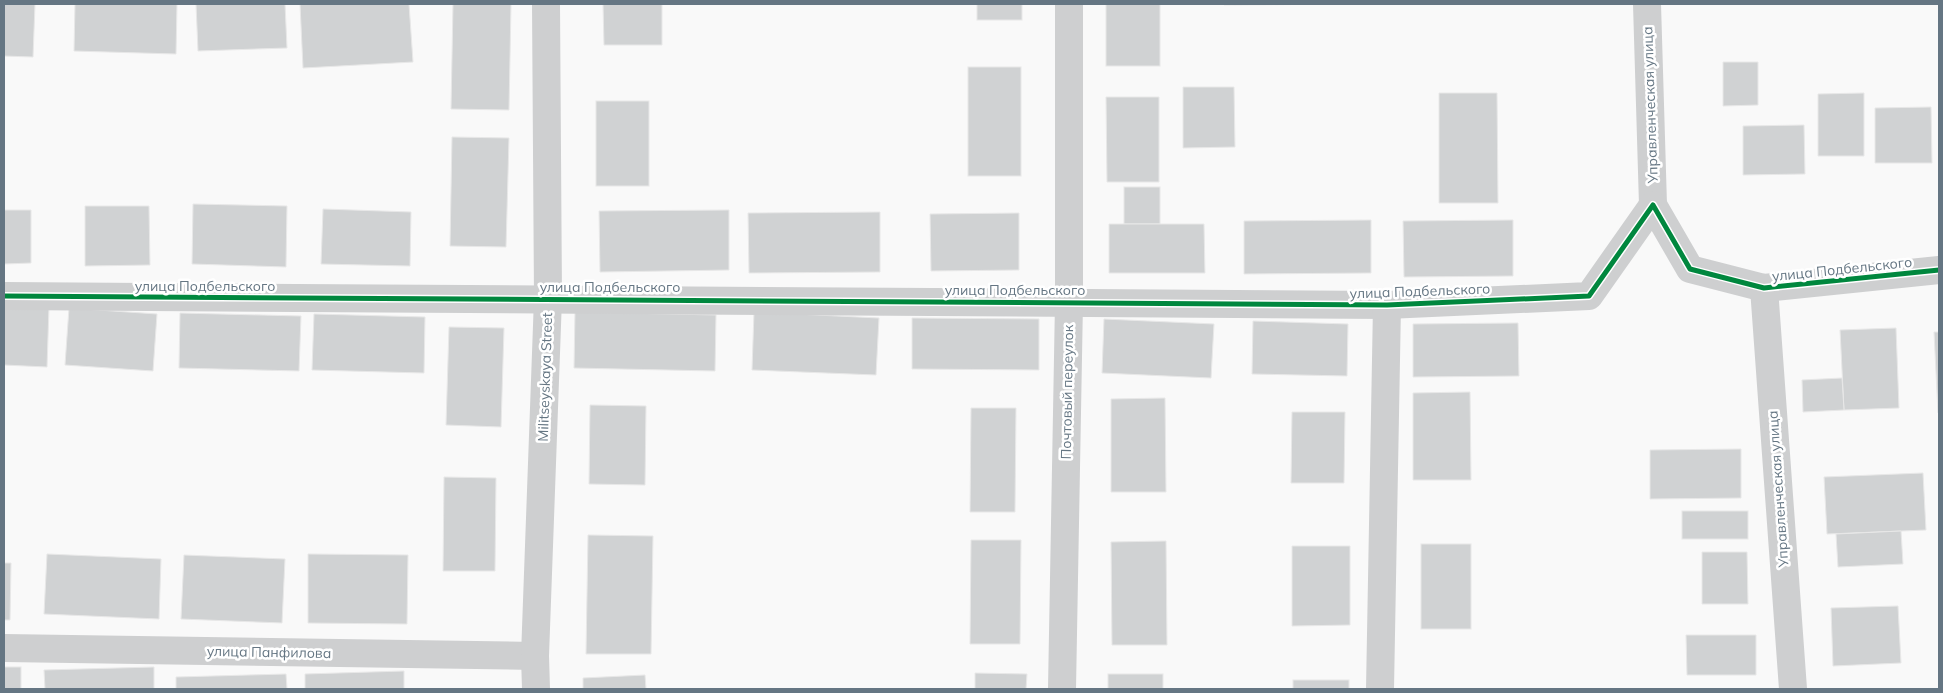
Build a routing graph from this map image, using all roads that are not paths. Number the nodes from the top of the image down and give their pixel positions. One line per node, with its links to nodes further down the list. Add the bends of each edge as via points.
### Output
1 (546, 4): 8 (street, Militseyskaya Street)
2 (1070, 4): 9 (street, Почтовый переулок)
3 (1647, 4): 4 (street, Управленческая улица)
4 (1653, 205): 6 (street, улица Подбельского, via 1690,270); 10 (street, улица Подбельского, via 1589,296)
5 (1939, 270): 6 (street, улица Подбельского)
6 (1764, 288): 16 (street, Управленческая улица)
7 (4, 296): 8 (street, улица Подбельского)
8 (548, 298): 9 (street, улица Подбельского); 12 (street, Militseyskaya Street)
9 (1068, 302): 10 (street, улица Подбельского); 14 (street, Почтовый переулок)
10 (1388, 305): 15 (street)
11 (4, 648): 12 (street, улица Панфилова)
12 (535, 656): 13 (street, Militseyskaya Street)
13 (536, 689)
14 (1062, 689)
15 (1380, 689)
16 (1793, 689)

